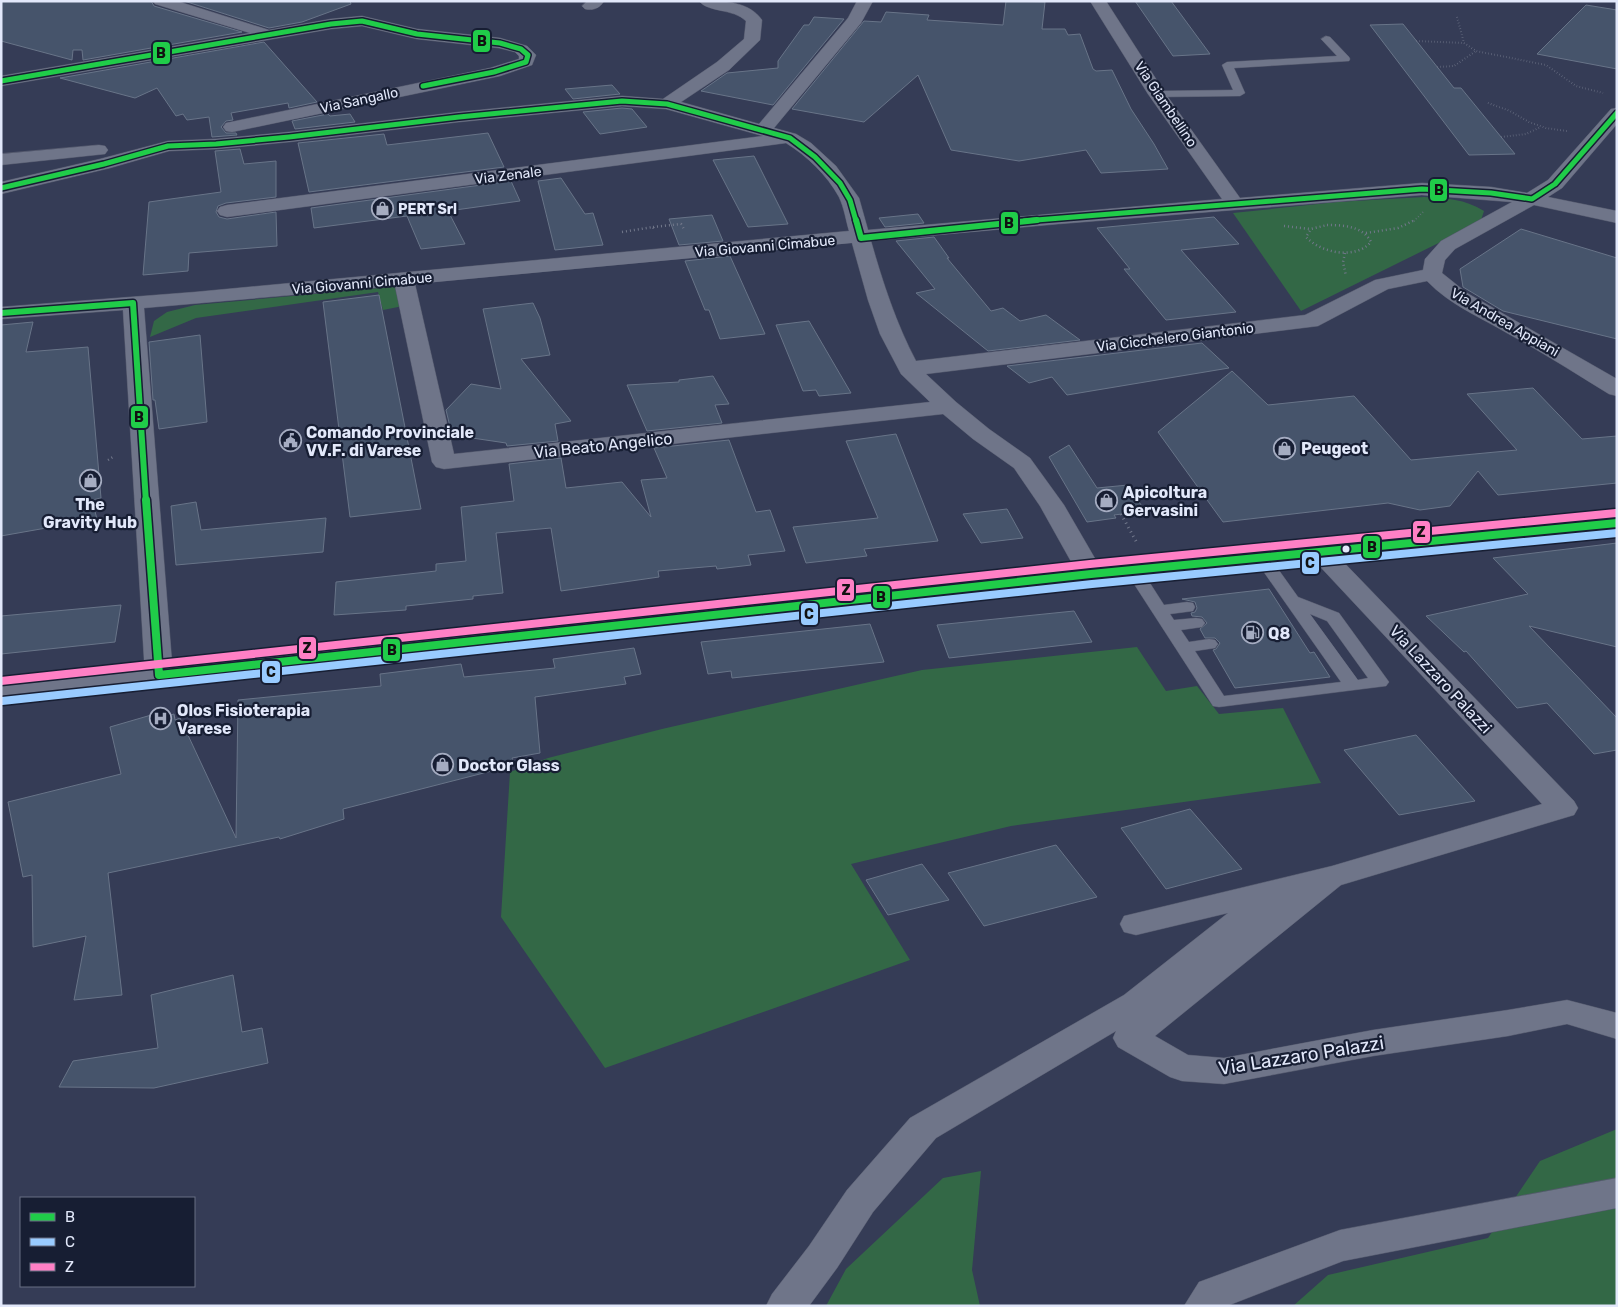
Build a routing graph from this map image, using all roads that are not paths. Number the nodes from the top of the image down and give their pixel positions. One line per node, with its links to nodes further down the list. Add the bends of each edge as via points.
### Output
1 (160, 1): 5 (street, Via Sangallo)
2 (706, 1): 9 (street, via 750,15 754,20 752,40 723,66)
3 (865, 1): 11 (street, via 855,20)
4 (1098, 1): 8 (street, Via Giambellino)
5 (270, 34): 7 (street); 13 (street, Via Sangallo, via 362,21 416,34 500,43 522,49 528,55 526,62 494,72 201,134)
6 (1326, 39): 8 (lane, via 1345,59 1227,65 1240,93)
7 (1, 81)
8 (1157, 94): 17 (street, Via Giambellino)
9 (667, 104): 11 (street, Via Sangallo); 13 (street, Via Sangallo, via 622,101)
10 (1617, 113): 16 (street, via 1555,184)
11 (763, 130): 12 (street, Via Sangallo)
12 (790, 138): 18 (street, Via Zenale); 20 (street, Via Sangallo, via 805,147 829,170 849,198)
13 (168, 146): 14 (street, Via Sangallo, via 136,146); 15 (street)
14 (1, 160)
15 (1, 188)
16 (1532, 199): 17 (street, Via Giovanni Cimabue, via 1422,189); 19 (street, Via Giovanni Cimabue); 21 (street, via 1448,245 1435,259)
17 (1236, 205): 20 (street, Via Giovanni Cimabue, via 1058,218)
18 (226, 210)
19 (1617, 217)
20 (861, 238): 22 (street, Via Giovanni Cimabue); 25 (street, Via Sangallo, via 878,300)
21 (1432, 274): 25 (street, Via Cicchelero Giantonio, via 1382,284 1310,322); 26 (street, Via Andrea Appiani, via 1441,285 1461,298)
22 (404, 279): 23 (street, Via Giovanni Cimabue); 27 (street, Via Beato Angelico, via 444,462)
23 (133, 303): 24 (street, Via Giovanni Cimabue); 40 (street)
24 (1, 313)
25 (909, 369): 27 (street, Via Sangallo)
26 (1617, 389)
27 (948, 407): 32 (street, Via Sangallo, via 1022,463 1052,505)
28 (1617, 523): 29 (street)
29 (1322, 553): 31 (street); 43 (street, Via Lazzaro Palazzi, via 1563,808)
30 (1136, 558): 31 (street); 32 (street); 35 (lane)
31 (1262, 558): 33 (lane)
32 (1091, 574): 40 (street)
33 (1287, 602): 41 (lane, via 1305,631); 41 (lane, via 1333,617 1380,682)
34 (1187, 607): 35 (lane)
35 (1158, 611): 37 (lane)
36 (1196, 623): 37 (lane)
37 (1168, 626): 39 (lane)
38 (1209, 644): 39 (lane)
39 (1183, 648): 41 (lane, via 1219,702)
40 (159, 675): 42 (street)
41 (1352, 686)
42 (1, 691)
43 (1334, 876): 44 (street, Via Lazzaro Palazzi); 46 (street, Via Lazzaro Palazzi, via 1130,1038 1182,1068 1224,1071 1567,1012)
44 (1279, 890): 45 (street, Via Lazzaro Palazzi); 48 (street, Via Lazzaro Palazzi, via 1136,1004 922,1128 860,1201 824,1257)
45 (1136, 924)
46 (1617, 1026)
47 (1617, 1193): 49 (street, via 1340,1246 1213,1294)
48 (786, 1306)
49 (1204, 1306)

